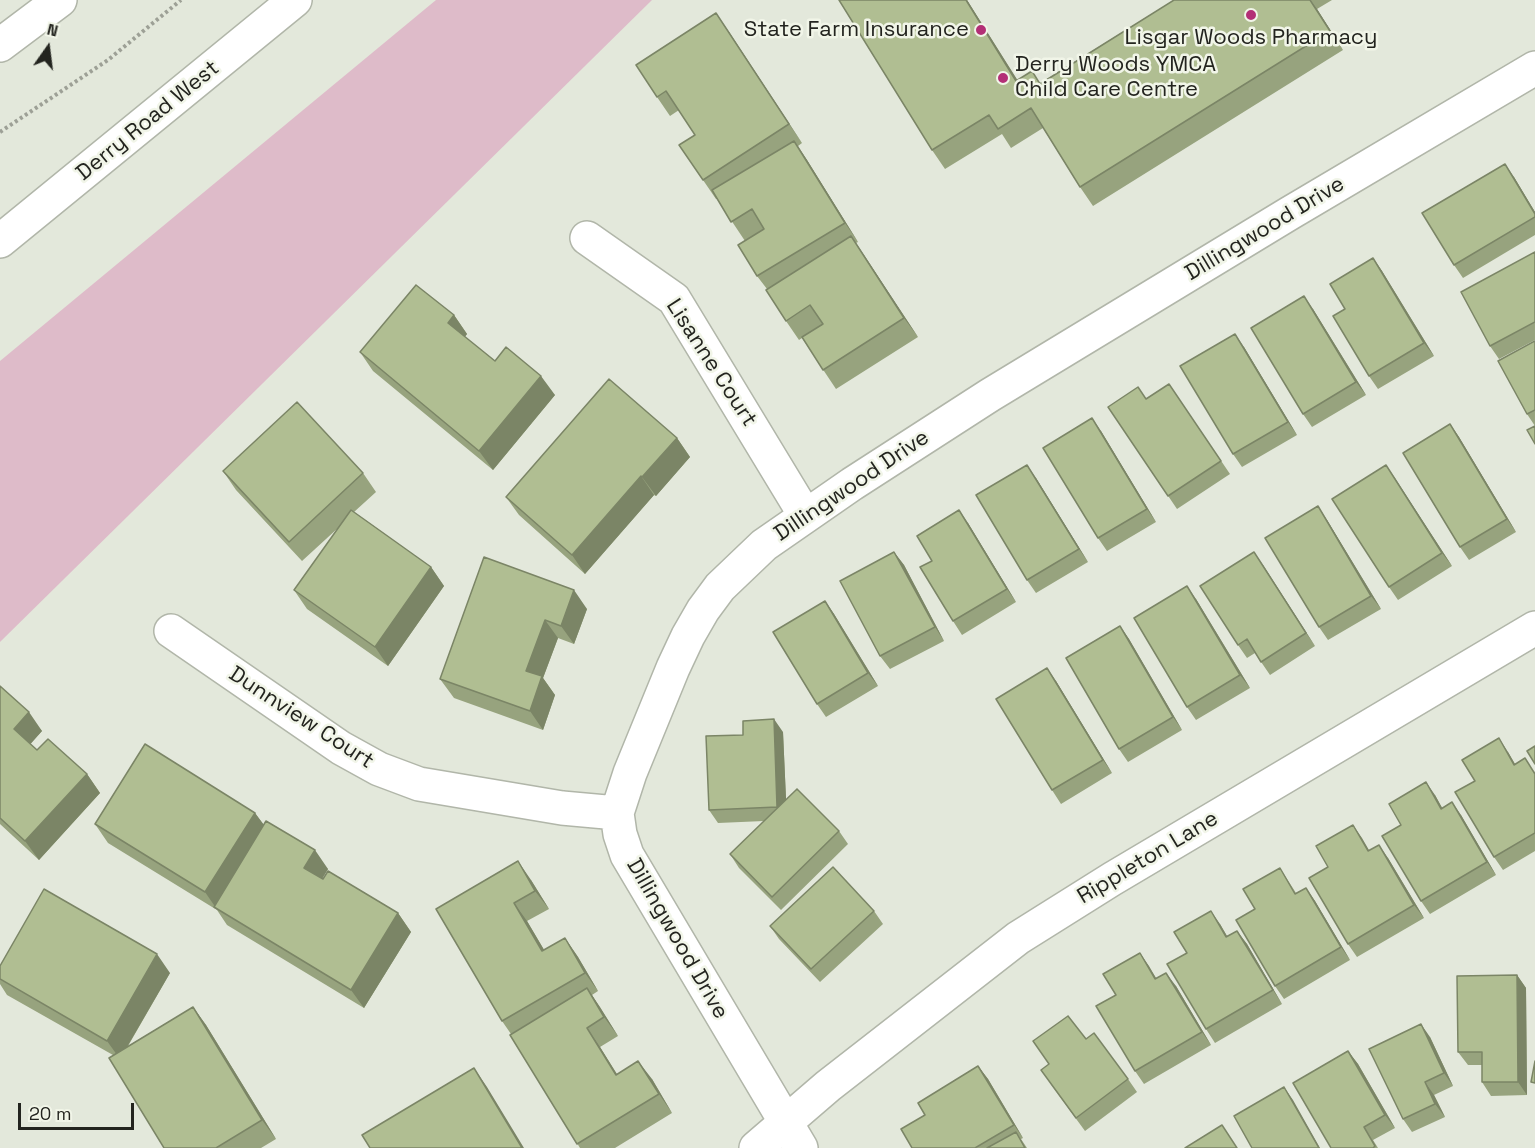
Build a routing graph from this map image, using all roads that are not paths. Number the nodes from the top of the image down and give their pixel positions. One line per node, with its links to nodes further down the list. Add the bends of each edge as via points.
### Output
1 (60, 0): 3 (street)
2 (295, 0): 6 (street, Derry Road West)
3 (0, 45)
4 (1535, 68): 7 (street, Dillingwood Drive, via 990,395)
5 (587, 238): 7 (street, Lisanne Court, via 674,299)
6 (0, 241)
7 (805, 515): 10 (street, Dillingwood Drive, via 740,565 703,610 673,668)
8 (1535, 628): 11 (street, Rippleton Lane, via 1018,938 828,1086)
9 (171, 631): 10 (street, Dunnview Court, via 340,748 378,769 419,784 562,808)
10 (617, 813): 11 (street, Dillingwood Drive, via 627,855)
11 (793, 1136): 12 (street, Rippleton Lane)
12 (756, 1148)

